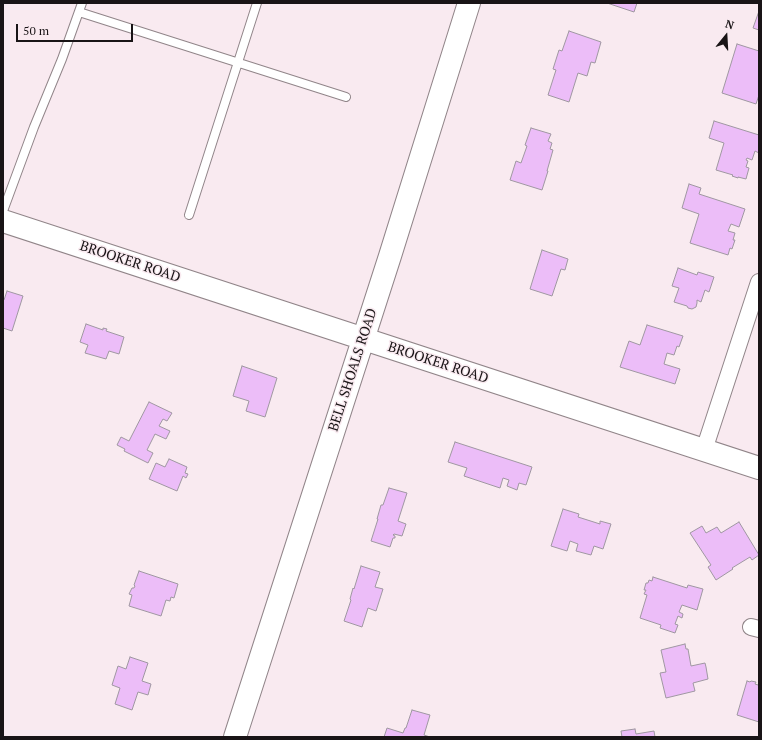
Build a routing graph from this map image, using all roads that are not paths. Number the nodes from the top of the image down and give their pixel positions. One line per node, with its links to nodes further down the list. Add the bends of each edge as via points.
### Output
1 (82, 3): 4 (lane)
2 (257, 3): 5 (lane)
3 (469, 3): 11 (street, BELL SHOALS ROAD)
4 (79, 12): 5 (lane); 7 (lane)
5 (238, 62): 6 (lane); 8 (lane)
6 (346, 97)
7 (3, 211)
8 (189, 215)
9 (3, 221): 11 (street, BROOKER ROAD)
10 (759, 282): 12 (street)
11 (364, 338): 12 (street, BROOKER ROAD); 14 (street, BELL SHOALS ROAD)
12 (704, 450): 13 (street, BROOKER ROAD)
13 (759, 468)
14 (235, 737)

